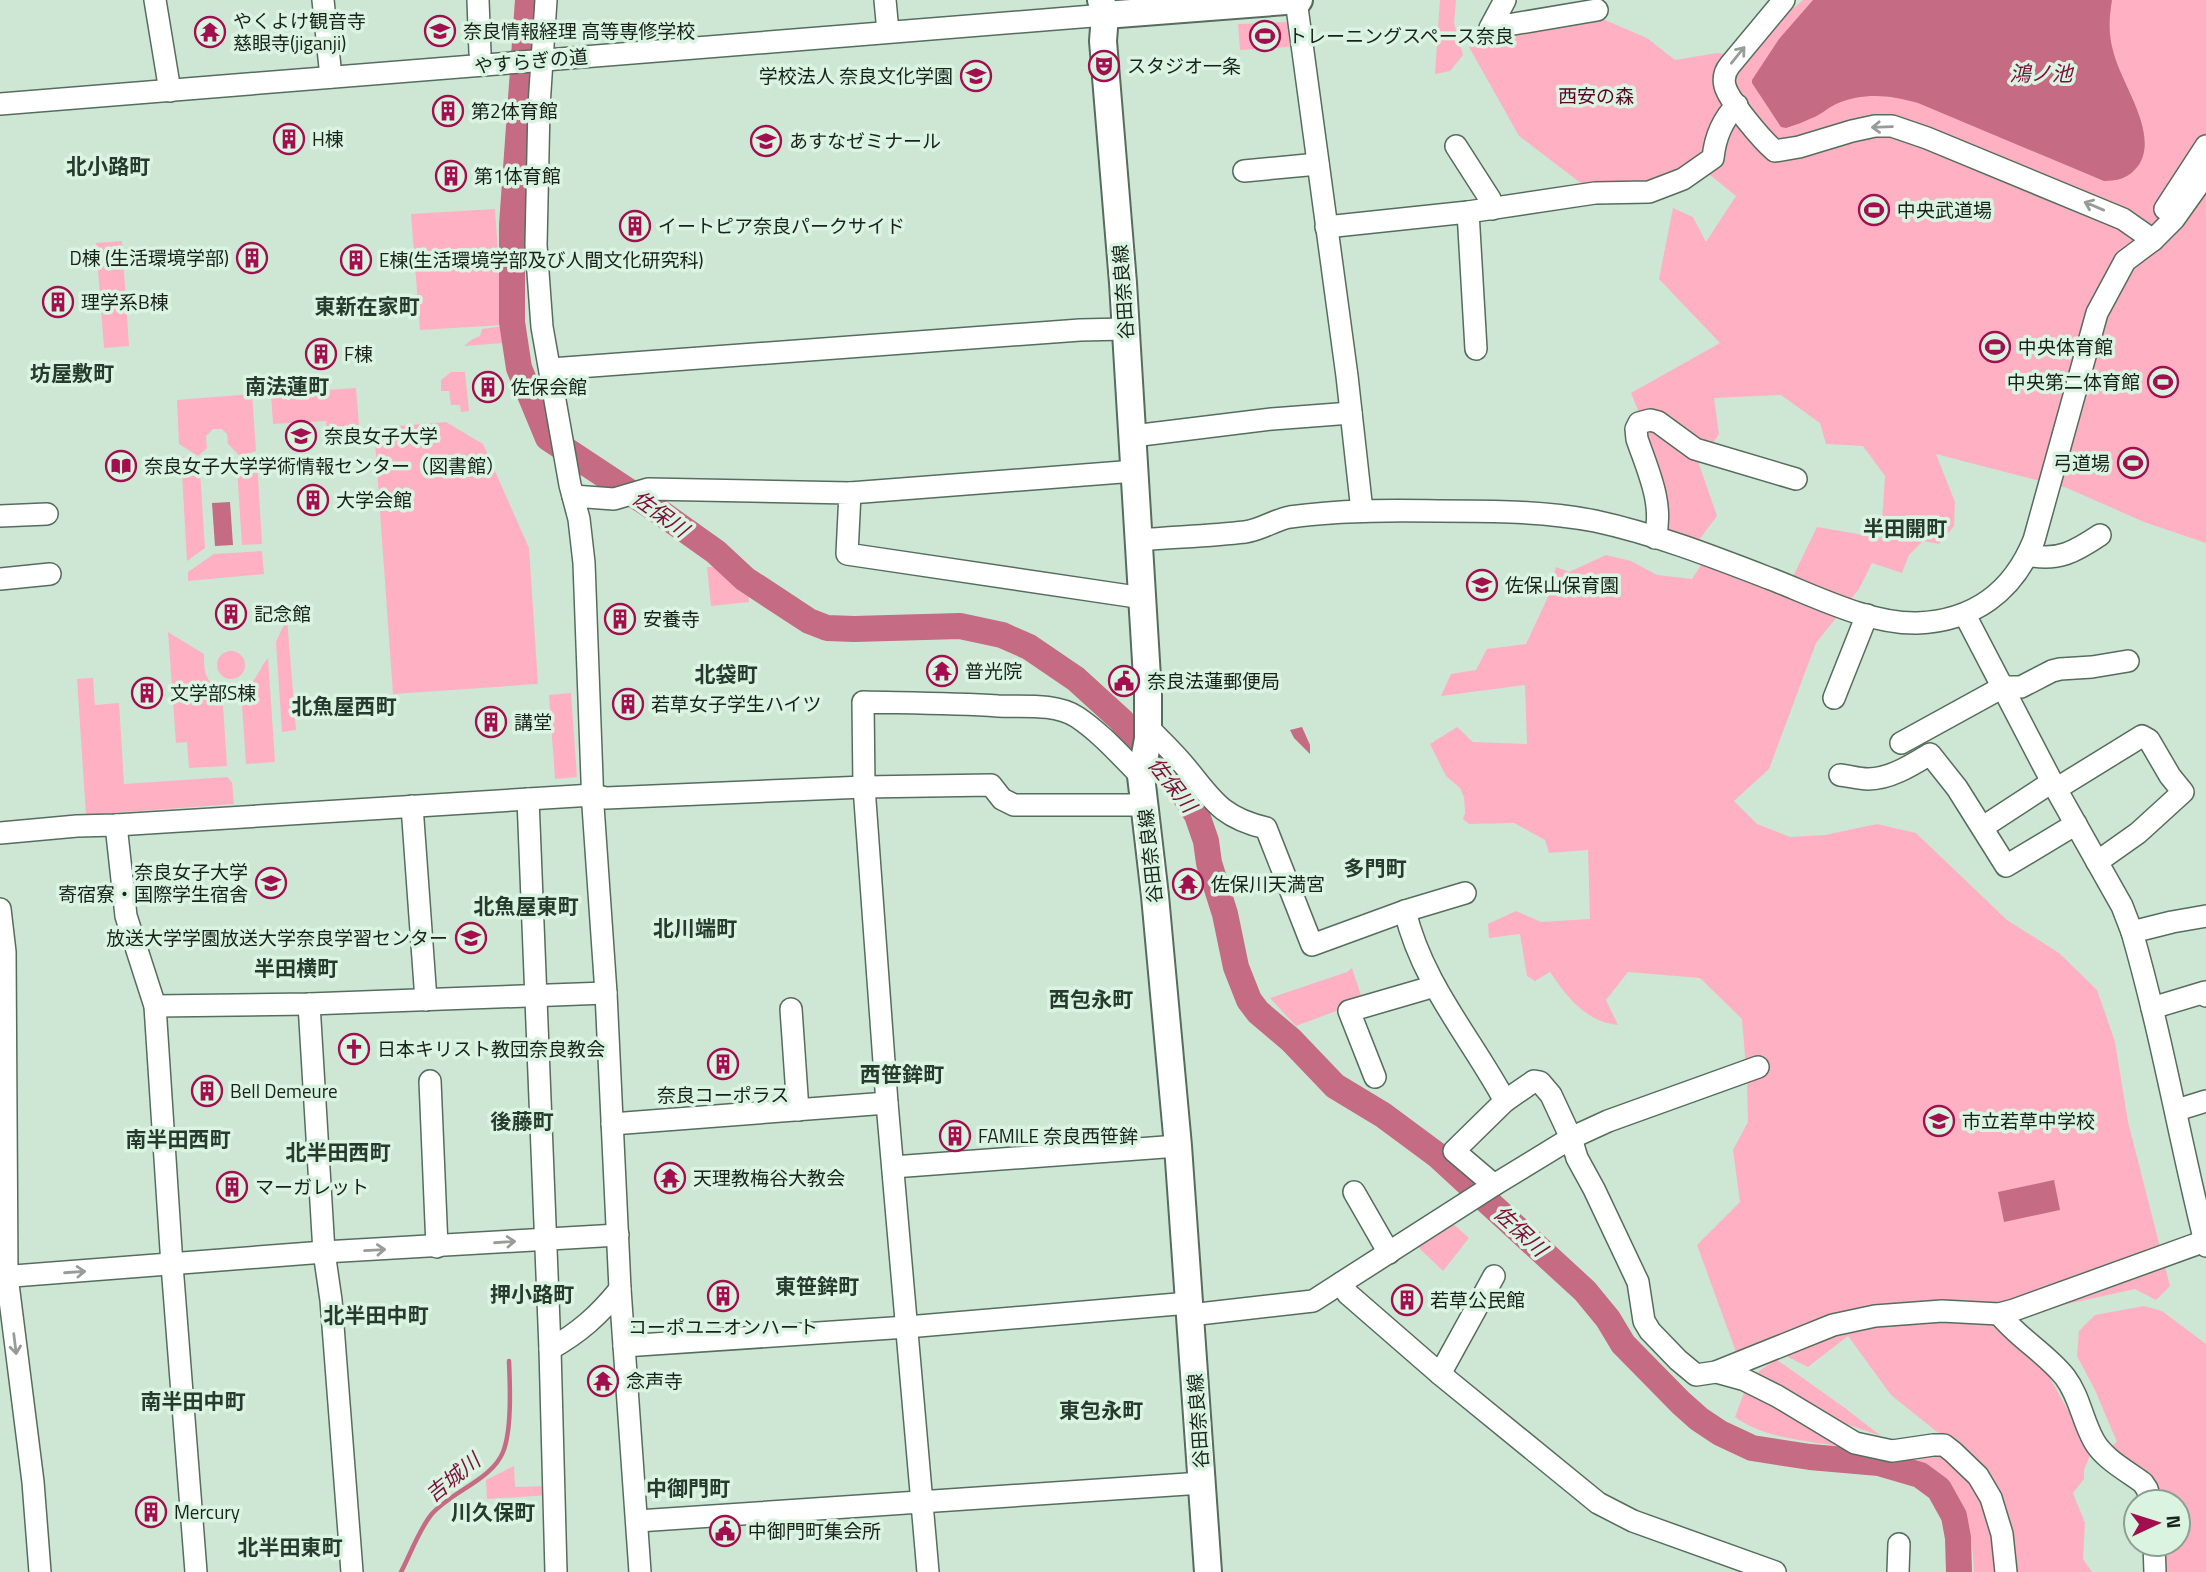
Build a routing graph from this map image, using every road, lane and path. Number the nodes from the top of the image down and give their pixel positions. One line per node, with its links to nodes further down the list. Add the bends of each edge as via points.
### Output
1 (155, 0): 15 (street)
2 (323, 0): 14 (street)
3 (478, 0): 12 (street)
4 (546, 0): 13 (street)
5 (885, 0): 11 (street)
6 (1297, 0): 9 (main road); 20 (street)
7 (1505, 0): 10 (street, via 1490,28)
8 (1778, 3): 17 (street, one-way to 8, via 1724,84 1726,71)
9 (1103, 8): 11 (street, やすらぎの道); 27 (main road, 谷田奈良線)
10 (1597, 10)
11 (888, 32): 13 (street, やすらぎの道)
12 (480, 53)
13 (539, 61): 14 (street, やすらぎの道); 29 (street, via 536,245 542,327)
14 (331, 77): 15 (street, やすらぎの道)
15 (170, 91): 16 (street, やすらぎの道)
16 (0, 104)
17 (1737, 105): 23 (street, via 1727,115 1713,158 1671,185 1649,192 1557,197); 26 (street, one-way to 17, via 2123,219 1892,126 1875,126 1775,151)
18 (1455, 146): 23 (street)
19 (2206, 146): 26 (street, via 2164,212)
20 (1318, 164): 21 (street); 25 (street)
21 (1244, 171)
22 (2206, 174): 26 (street, via 2174,219)
23 (1492, 209): 24 (street)
24 (1468, 212): 25 (street); 28 (street)
25 (1326, 227): 30 (street)
26 (2152, 240): 42 (street, via 2125,261 2097,313)
27 (1125, 329): 29 (street); 31 (main road, 谷田奈良線)
28 (1476, 349)
29 (551, 369): 35 (street)
30 (1351, 413): 31 (street); 36 (street)
31 (1133, 436): 32 (main road, 谷田奈良線)
32 (1135, 471): 34 (street); 41 (main road, 谷田奈良線)
33 (1796, 479): 40 (street, via 1695,449 1658,422 1645,420 1636,429 1658,509)
34 (850, 493): 35 (street, via 648,489 614,499); 45 (street, via 847,554)
35 (573, 496): 57 (street, via 584,563)
36 (1362, 511): 40 (street, via 1509,511 1592,521); 41 (street, via 1273,520 1248,531)
37 (47, 514): 38 (street)
38 (0, 516)
39 (2101, 535): 42 (street, via 2073,552)
40 (1655, 538): 46 (street)
41 (1140, 540): 45 (main road, 谷田奈良線)
42 (2028, 555): 47 (street, via 2004,586)
43 (50, 574): 44 (street)
44 (0, 579)
45 (1143, 598): 51 (main road, 谷田奈良線)
46 (1867, 615): 47 (street, via 1907,623); 50 (street)
47 (1965, 615): 49 (street)
48 (2128, 661): 49 (street, via 2060,669 2021,687)
49 (2003, 687): 52 (street); 55 (street)
50 (1834, 698)
51 (1149, 734): 53 (main road, 谷田奈良線); 68 (street, via 1180,761 1214,804 1240,821 1266,828 1312,945)
52 (1901, 743)
53 (1141, 773): 56 (street, via 1105,739 1063,710 863,702); 59 (main road, 谷田奈良線)
54 (1840, 775): 63 (street, via 1879,778 1930,754)
55 (2054, 786): 61 (street); 63 (street); 65 (street, via 2142,736 2183,792)
56 (864, 787): 57 (street); 59 (street, via 986,784 1014,804); 85 (street)
57 (593, 795): 58 (street); 72 (street)
58 (528, 799): 60 (street); 74 (street)
59 (1145, 805): 90 (main road, 谷田奈良線)
60 (412, 806): 62 (street); 75 (street)
61 (2076, 824): 63 (street, via 2006,866); 65 (street)
62 (117, 825): 64 (street); 77 (street, via 126,916)
63 (1983, 827)
64 (0, 833)
65 (2097, 862): 70 (street)
66 (1465, 893): 68 (street)
67 (0, 909): 103 (street, via 5,952)
68 (1405, 911): 71 (street)
69 (2206, 916): 70 (street)
70 (2132, 932): 78 (street)
71 (1435, 986): 81 (street, via 1349,1011); 83 (street)
72 (606, 993): 74 (street); 88 (street)
73 (2206, 996): 78 (street, via 2205,992)
74 (537, 997): 75 (street); 96 (street)
75 (426, 1000): 76 (street)
76 (309, 1004): 77 (street); 99 (street)
77 (155, 1006): 101 (street)
78 (2152, 1008): 87 (street)
79 (791, 1009): 86 (street)
80 (1758, 1067): 89 (street, via 1608,1121)
81 (1375, 1077)
82 (430, 1081): 98 (street)
83 (1505, 1101): 89 (street, via 1534,1081 1540,1082); 93 (street, via 1454,1151)
84 (2206, 1101): 87 (street)
85 (887, 1103): 86 (street); 91 (street)
86 (798, 1110): 88 (street)
87 (2177, 1110): 92 (street)
88 (612, 1124): 95 (street)
89 (1571, 1139): 93 (street); 111 (street, via 1638,1282 1650,1331 1696,1375)
90 (1178, 1146): 91 (street); 106 (main road, 谷田奈良線)
91 (893, 1167): 108 (street)
92 (2198, 1181): 97 (street)
93 (1492, 1186): 100 (street)
94 (1354, 1192): 100 (street)
95 (618, 1235): 96 (street); 105 (street)
96 (545, 1239): 98 (street, one-way to 96); 110 (street)
97 (2205, 1244): 107 (street)
98 (437, 1247): 99 (street, one-way to 98)
99 (324, 1252): 101 (street); 120 (street)
100 (1389, 1253): 104 (street)
101 (172, 1265): 103 (street, one-way to 101); 119 (street)
102 (1494, 1276): 112 (street)
103 (3, 1277): 118 (street, one-way to 118, via 33,1482)
104 (1341, 1283): 106 (street, via 1313,1301); 112 (street)
105 (620, 1289): 109 (street); 110 (street, via 600,1314)
106 (1190, 1309): 108 (street); 113 (main road, 谷田奈良線)
107 (1999, 1314): 111 (street, via 1942,1311 1875,1316 1833,1325); 114 (street, via 2049,1359 2074,1389 2102,1452)
108 (907, 1327): 109 (street); 115 (street)
109 (624, 1346): 116 (street)
110 (550, 1349): 121 (street)
111 (1716, 1372): 127 (street, via 1777,1395 1855,1443 1892,1451 1944,1445 1978,1476 1991,1498 2002,1534)
112 (1440, 1374): 125 (street, via 1598,1503 1633,1521)
113 (1202, 1483): 115 (street); 124 (main road, 谷田奈良線)
114 (2146, 1488)
115 (922, 1502): 116 (street); 123 (street)
116 (638, 1521): 122 (street)
117 (1899, 1544): 126 (street)
118 (40, 1572)
119 (196, 1572)
120 (352, 1572)
121 (556, 1572)
122 (640, 1572)
123 (928, 1572)
124 (1208, 1572)
125 (1775, 1572)
126 (1898, 1572)
127 (2006, 1572)

